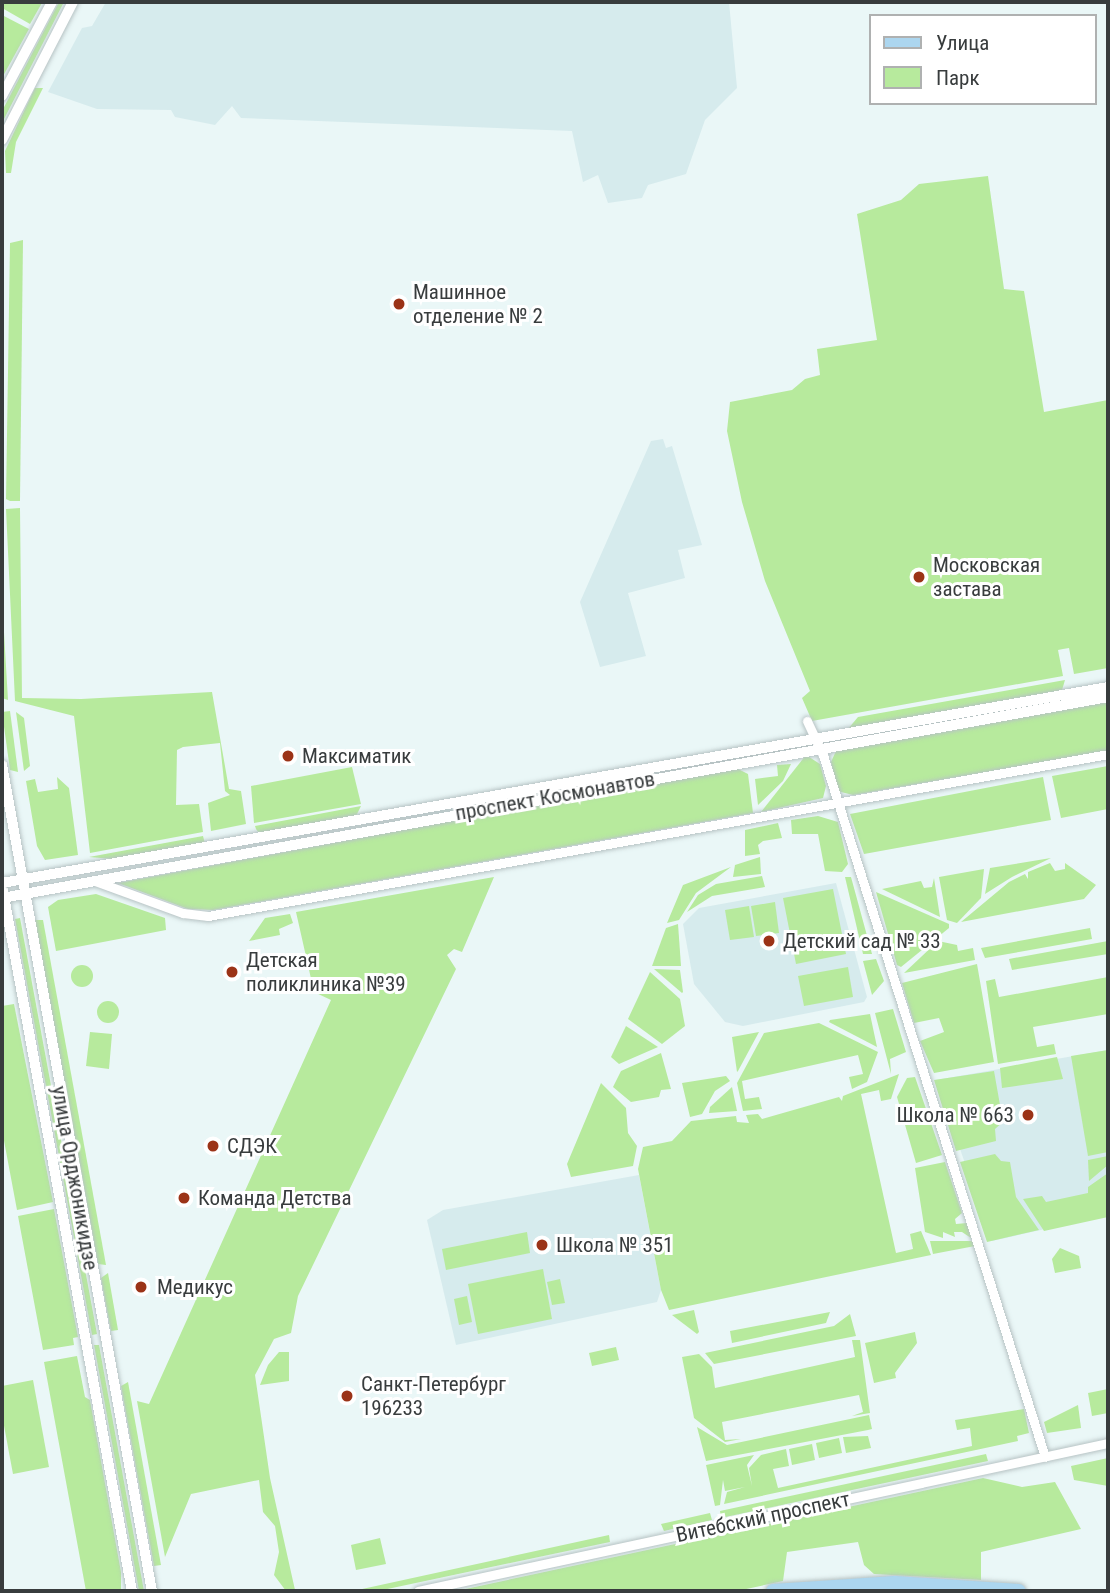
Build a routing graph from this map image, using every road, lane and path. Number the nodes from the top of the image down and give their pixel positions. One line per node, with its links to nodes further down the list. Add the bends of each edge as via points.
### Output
1 (52, 2): 3 (street)
2 (73, 2): 4 (street)
3 (2, 96)
4 (2, 140)
5 (1108, 687): 8 (street, проспект Космонавтов)
6 (1108, 697): 8 (street, проспект Космонавтов)
7 (807, 721): 8 (street)
8 (819, 744): 11 (street); 12 (street, проспект Космонавтов); 13 (street, проспект Космонавтов)
9 (1108, 754): 11 (street)
10 (2, 765): 12 (street, улица Орджоникидзе)
11 (836, 803): 13 (street, via 208,916 183,913); 18 (street)
12 (20, 879): 14 (street, проспект Космонавтов); 15 (street, улица Орджоникидзе)
13 (92, 880): 15 (street, проспект Космонавтов)
14 (2, 884): 16 (street, улица Орджоникидзе)
15 (23, 895): 16 (street, проспект Космонавтов); 20 (street, улица Орджоникидзе)
16 (3, 898): 19 (street, улица Орджоникидзе)
17 (1108, 1443): 18 (street, Витебский проспект)
18 (1045, 1457): 21 (street, Витебский проспект)
19 (132, 1591)
20 (152, 1591)
21 (418, 1591)
22 (773, 1591): 23 (main road, via 895,1583)
23 (1019, 1591)

